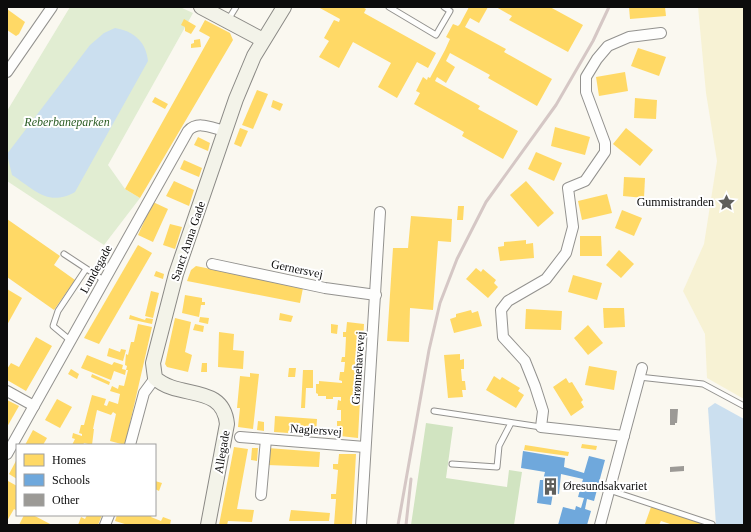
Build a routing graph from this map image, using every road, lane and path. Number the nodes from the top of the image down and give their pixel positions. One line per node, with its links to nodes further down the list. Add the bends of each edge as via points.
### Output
1 (52, 7): 10 (street)
2 (201, 7): 7 (main road)
3 (236, 7): 7 (lane)
4 (284, 7): 9 (main road, Sanct Anna Gade)
5 (389, 7): 6 (lane, via 436,35 450,11)
6 (444, 7)
7 (228, 21): 9 (main road)
8 (661, 33): 26 (street, via 629,37 608,46 586,77 586,92 605,143 605,152 585,181 568,188 573,227 566,253 546,279 508,301 501,310 503,337 524,361 544,411)
9 (263, 40): 11 (main road, Sanct Anna Gade, via 236,99)
10 (7, 72)
11 (225, 132): 16 (street, Lundegade, via 199,125 188,131); 20 (main road, Sanct Anna Gade, via 164,316 153,363)
12 (380, 212): 17 (street, Grønnehavevej)
13 (64, 254): 15 (lane)
14 (212, 264): 17 (street, Gernersvej, via 325,288)
15 (86, 269): 16 (lane); 18 (lane, via 58,311 53,326)
16 (105, 281): 18 (street, Lundegade)
17 (376, 295): 31 (street, Grønnehavevej)
18 (71, 341): 22 (street, Lundegade)
19 (641, 372): 23 (lane, via 702,384); 27 (street)
20 (155, 378): 30 (street, via 144,394); 37 (main road, Allegade, via 163,385 213,398 222,405 226,414 227,424)
21 (7, 391): 22 (street)
22 (34, 406): 32 (street, Lundegade)
23 (744, 406)
24 (434, 411): 25 (lane)
25 (511, 423): 26 (lane); 33 (lane, via 499,446 497,467)
26 (541, 427): 27 (street)
27 (624, 436): 34 (street)
28 (240, 437): 29 (street, Naglersvej)
29 (266, 439): 31 (street, Naglersvej); 35 (street)
30 (130, 444)
31 (366, 447): 38 (street, Grønnehavevej)
32 (7, 454)
33 (452, 464)
34 (609, 490): 36 (lane); 39 (street)
35 (261, 495)
36 (712, 524)
37 (208, 525)
38 (361, 525)
39 (600, 525)

